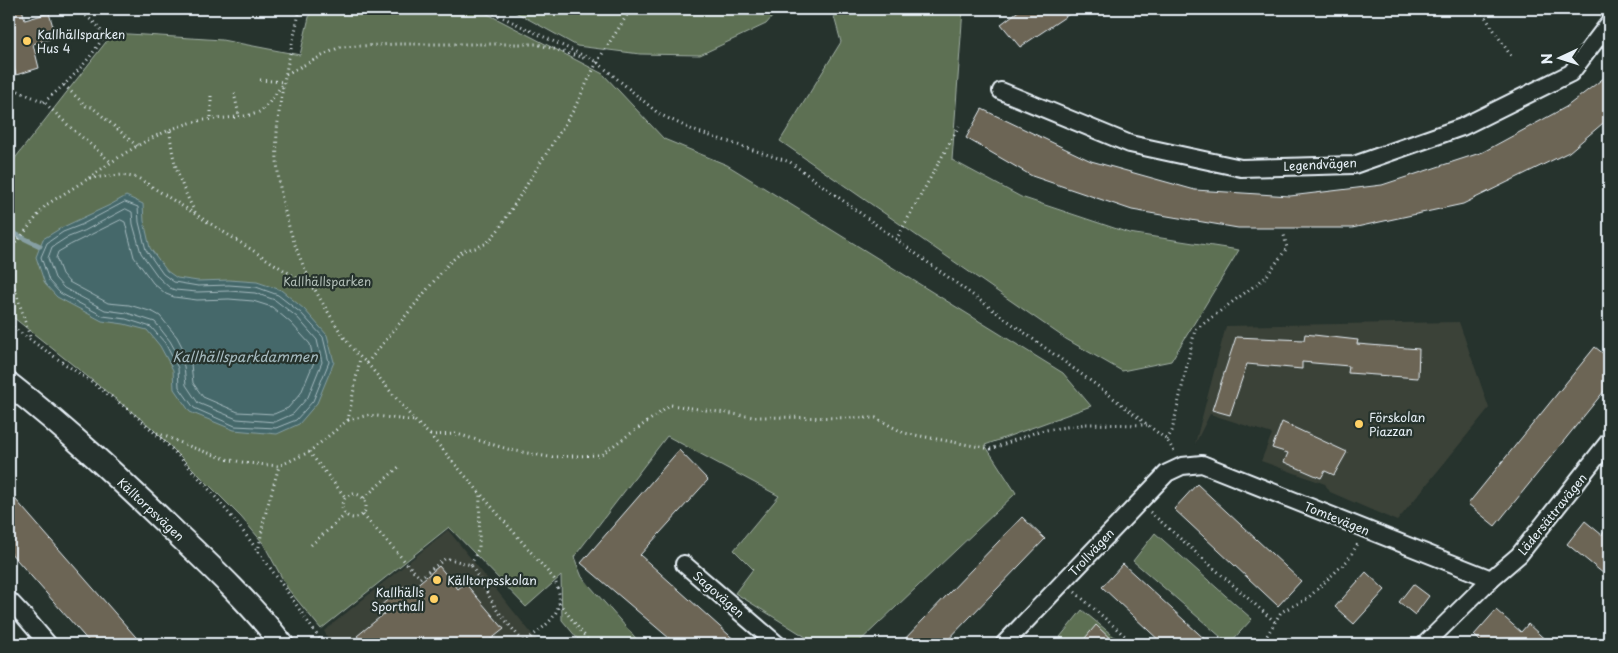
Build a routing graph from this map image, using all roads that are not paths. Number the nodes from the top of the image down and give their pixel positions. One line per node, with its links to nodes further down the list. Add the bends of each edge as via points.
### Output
1 (1609, 23): 2 (street, Legendvägen, via 1571,73 1462,127 1354,164 1241,168 1130,144)
2 (1001, 91)
3 (9, 384): 10 (street, Källtorpsvägen, via 79,442 158,516 243,598)
4 (1609, 441): 7 (street, Lädersättravägen, via 1519,555)
5 (1182, 466): 7 (street, Tomtevägen, via 1202,464); 12 (street, Trollvägen, via 1167,473)
6 (684, 564): 11 (street, Sagovägen)
7 (1491, 579): 13 (street, Lädersättravägen)
8 (9, 600): 9 (street)
9 (48, 644)
10 (282, 644)
11 (777, 644)
12 (1004, 644)
13 (1425, 644)

